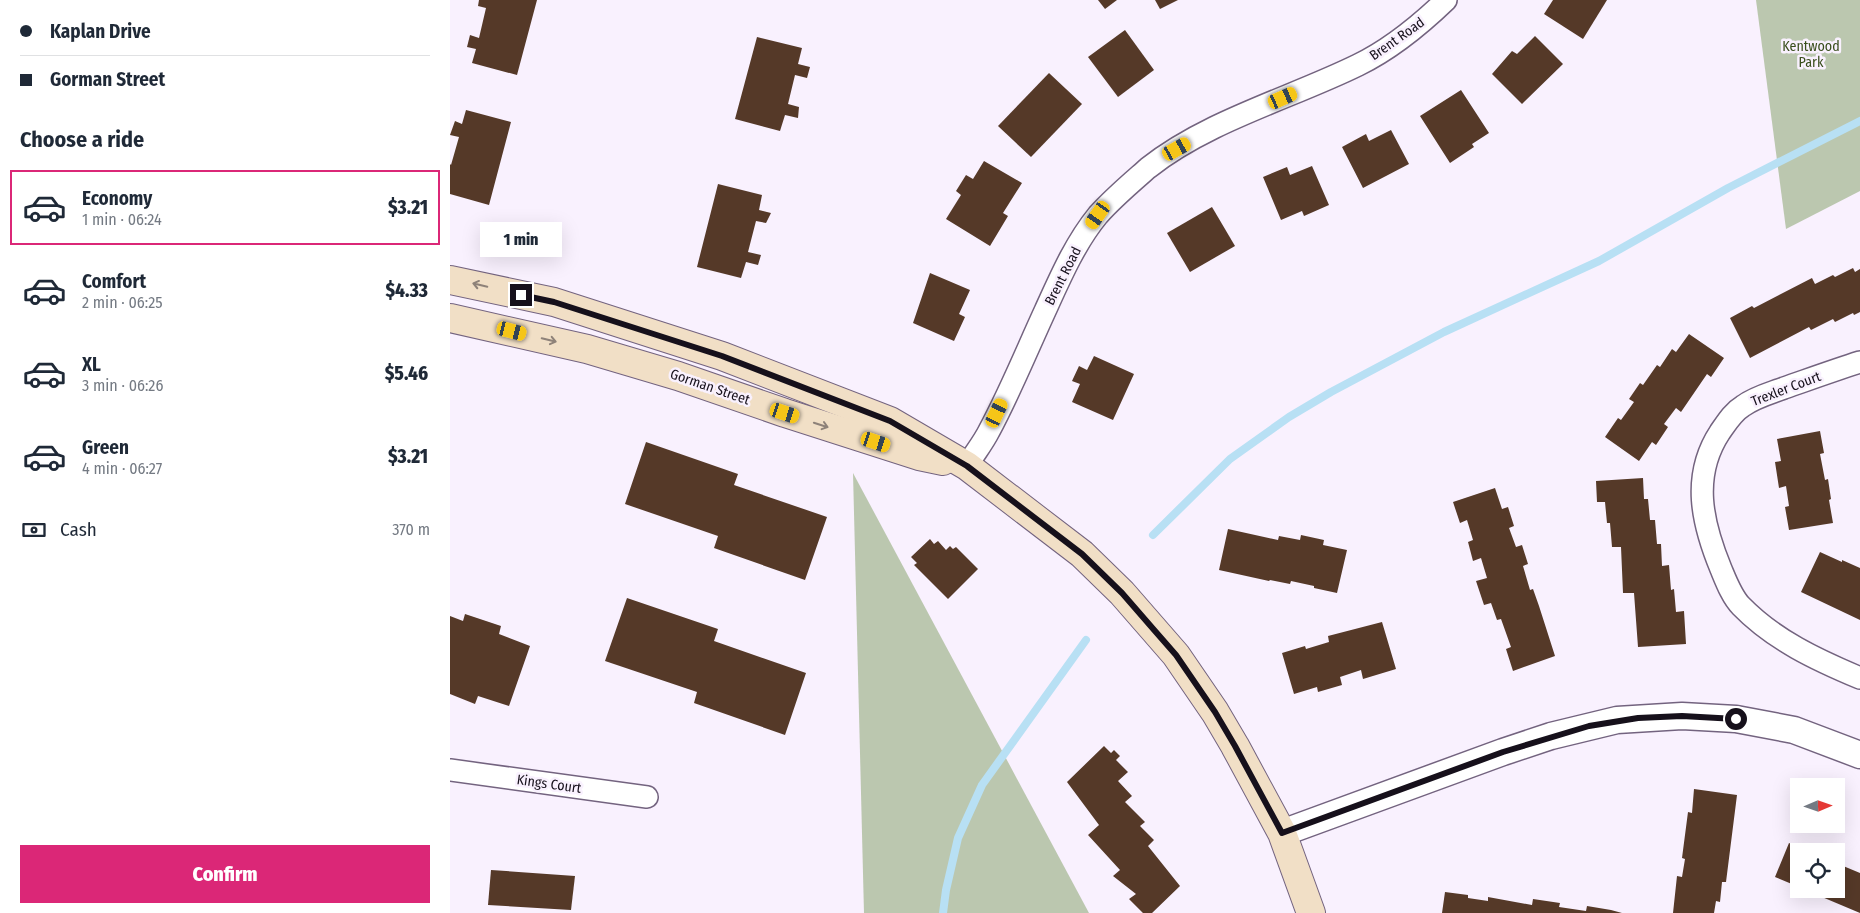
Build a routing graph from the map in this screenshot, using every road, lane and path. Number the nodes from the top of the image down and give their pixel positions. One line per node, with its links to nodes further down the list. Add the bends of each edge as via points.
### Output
1 (1446, 0): 5 (street, Brent Road, via 1392,46 1360,64 1217,127 1150,167 1122,191 1098,215 1078,244 989,431)
2 (450, 280): 5 (main road, Gorman Street, one-way to 2, via 890,421 722,356 554,302)
3 (450, 318): 5 (main road, Gorman Street, one-way to 5, via 587,349 911,453)
4 (1860, 362): 6 (street, Trexler Court, via 1742,406 1714,441 1705,462 1702,498 1714,552 1739,604 1760,624 1792,646)
5 (967, 466): 10 (main road, Gorman Street, via 1082,554 1122,593 1176,655 1215,712)
6 (1860, 678)
7 (1860, 755): 10 (street, via 1794,730 1736,719 1682,716 1617,720 1511,749)
8 (450, 770): 9 (street, Kings Court)
9 (647, 797)
10 (1282, 833): 11 (main road, Gorman Street)
11 (1311, 913)

